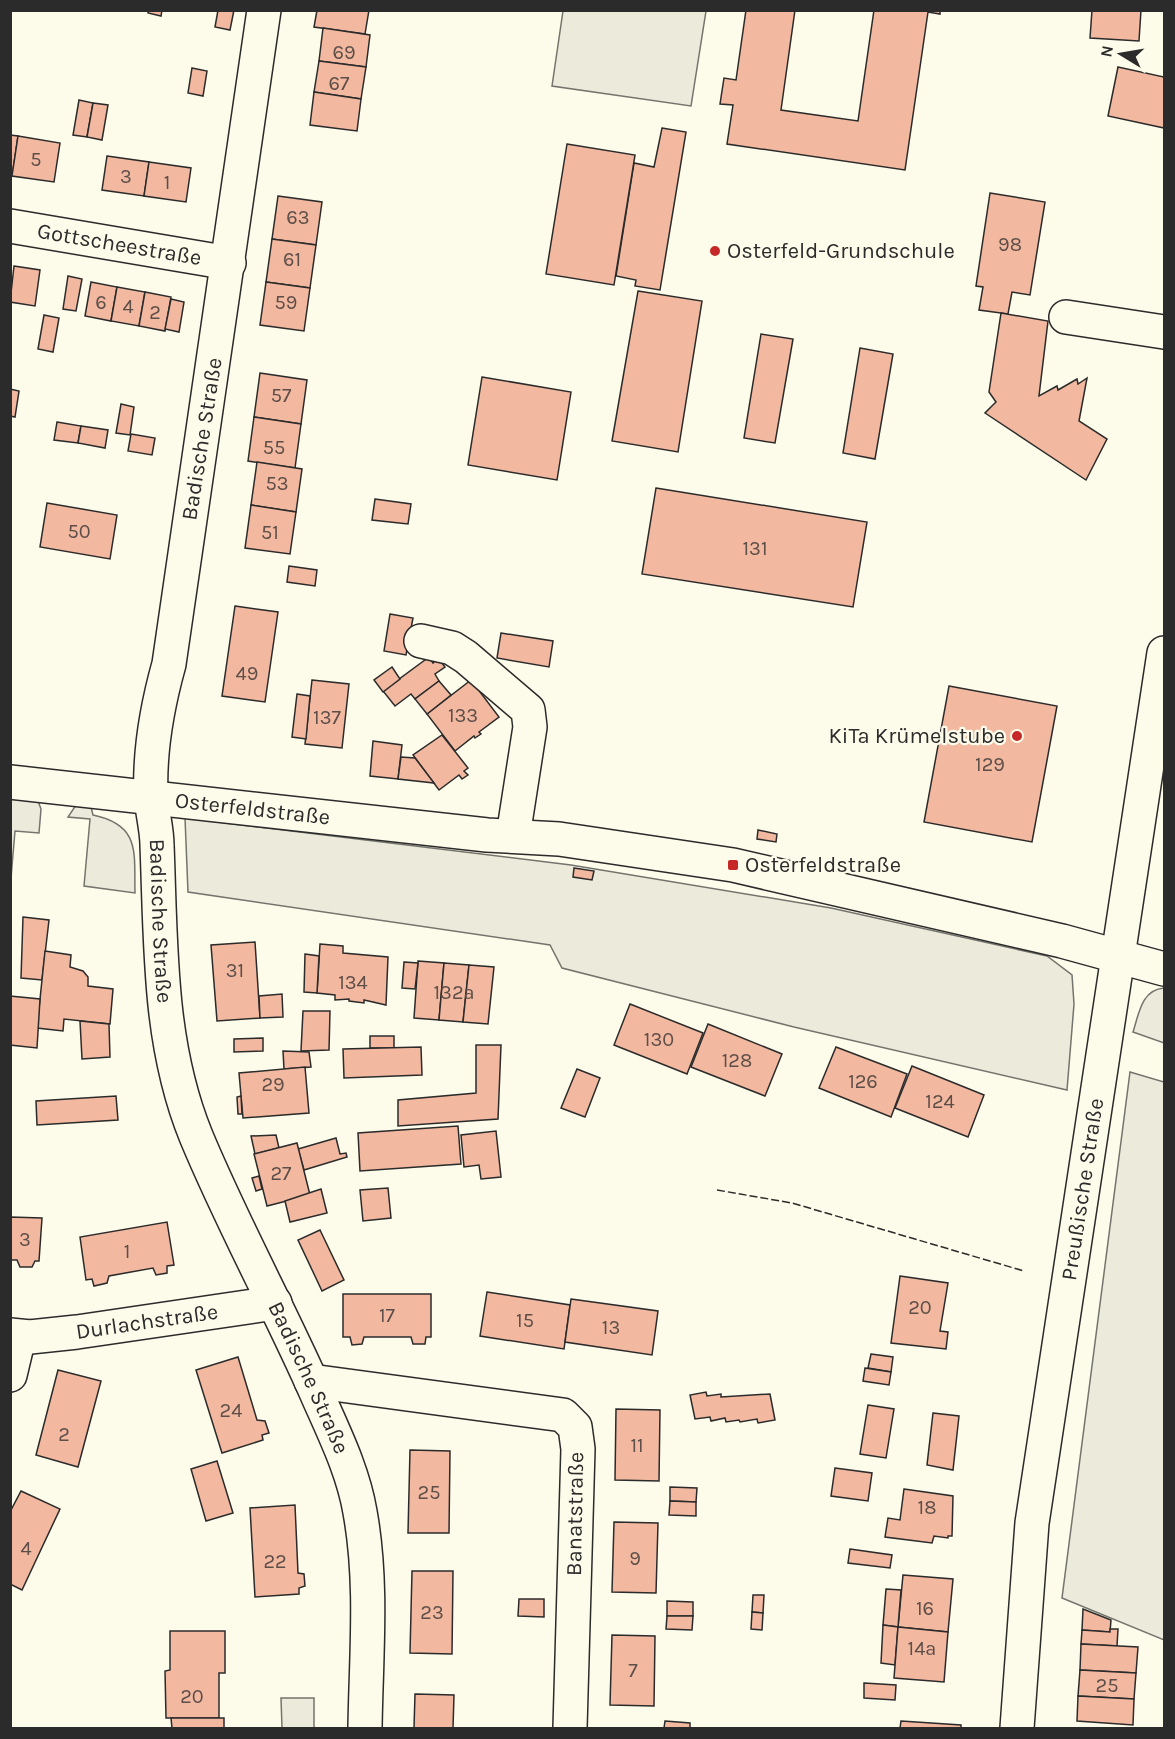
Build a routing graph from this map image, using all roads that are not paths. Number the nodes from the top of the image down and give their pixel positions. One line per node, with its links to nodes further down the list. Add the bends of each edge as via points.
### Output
1 (264, 10): 3 (street, Badische Straße)
2 (10, 226): 3 (street, Gottscheestraße)
3 (229, 263): 9 (street, Badische Straße, via 169,664 158,702)
4 (1066, 317): 5 (street)
5 (1164, 332)
6 (421, 641): 10 (street, via 452,648 466,657 528,710 530,727)
7 (1164, 653): 11 (street, Preußische Straße)
8 (10, 782): 9 (street, Osterfeldstraße)
9 (151, 796): 10 (street, Osterfeldstraße); 13 (street, Badische Straße, via 157,843 163,999 175,1066 195,1134)
10 (513, 836): 11 (street, Osterfeldstraße, via 606,844 734,865)
11 (1118, 956): 12 (street, Osterfeldstraße); 19 (street, Preußische Straße, via 1032,1523)
12 (1164, 969)
13 (275, 1303): 14 (street, Durlachstraße, via 77,1332); 16 (street, Badische Straße)
14 (14, 1336): 15 (street, Durlachstraße)
15 (10, 1375)
16 (311, 1381): 17 (street, Badische Straße, via 343,1454 360,1511 367,1575); 18 (street, Banatstraße, via 563,1415 575,1427 578,1449)
17 (365, 1728)
18 (570, 1728)
19 (1017, 1728)

